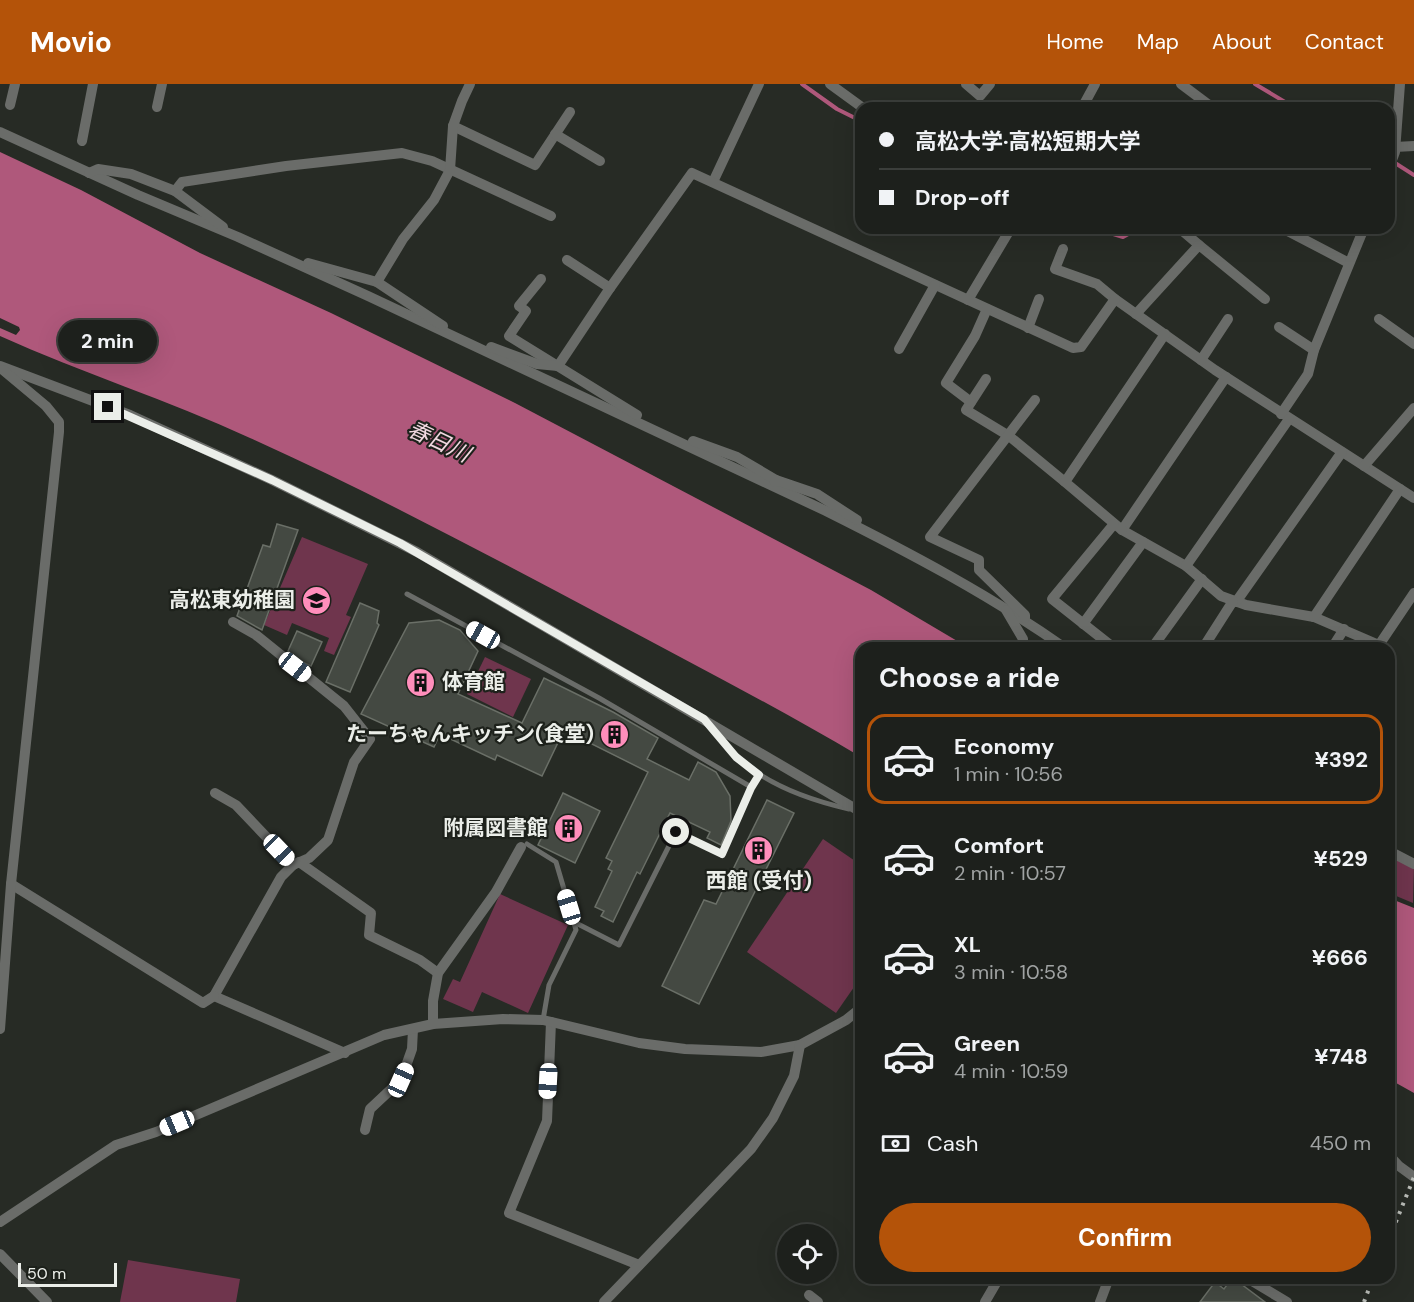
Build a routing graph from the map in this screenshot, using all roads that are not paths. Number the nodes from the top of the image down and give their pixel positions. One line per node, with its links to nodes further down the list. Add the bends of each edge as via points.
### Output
1 (15, 84): 15 (street)
2 (93, 84): 21 (street)
3 (162, 84): 16 (street)
4 (470, 84): 18 (street)
5 (759, 84): 27 (street)
6 (831, 84): 12 (street)
7 (966, 84): 8 (street, via 980,96)
8 (990, 84)
9 (1095, 84): 13 (street)
10 (1181, 84): 14 (street)
11 (1400, 84): 23 (street)
12 (855, 102)
13 (1088, 102)
14 (1205, 102)
15 (10, 105)
16 (157, 107)
17 (570, 112): 20 (street)
18 (453, 126): 20 (street, via 535,165); 25 (street)
19 (0, 132): 26 (street)
20 (555, 134): 24 (street)
21 (82, 141)
22 (1414, 146): 23 (street)
23 (1395, 150)
24 (600, 161)
25 (450, 170): 28 (street, via 417,156 387,154 183,182); 29 (street); 41 (street)
26 (89, 173): 28 (street, via 98,169 131,174); 34 (street)
27 (712, 182): 42 (street); 43 (street, via 692,173)
28 (175, 191): 34 (street)
29 (551, 216)
30 (1007, 234): 47 (street)
31 (1186, 234): 35 (street)
32 (1293, 234): 39 (street)
33 (1361, 234): 39 (street)
34 (238, 237): 38 (street)
35 (1199, 245): 46 (street); 49 (street)
36 (1063, 249): 45 (street, via 1055,269 1097,284)
37 (567, 261): 43 (street)
38 (296, 263): 41 (street); 55 (street)
39 (1349, 263): 58 (street)
40 (541, 279): 60 (street, via 519,306 526,311 509,336)
41 (377, 282): 55 (street)
42 (935, 285): 47 (street); 57 (street)
43 (610, 288): 60 (street)
44 (1040, 299): 53 (street)
45 (1115, 299): 49 (street); 53 (street, via 1082,347 1073,348)
46 (1265, 299)
47 (968, 300): 48 (street)
48 (987, 309): 53 (street); 65 (street, via 946,383)
49 (1136, 314): 54 (street)
50 (1228, 319): 59 (street)
51 (1379, 319): 56 (street)
52 (1279, 327): 58 (street)
53 (1028, 328)
54 (1164, 334): 59 (street); 74 (street)
55 (468, 343): 60 (street, via 486,345 537,364); 69 (street)
56 (1414, 344)
57 (899, 349)
58 (1314, 350): 67 (street, via 1308,374)
59 (1201, 360): 62 (street)
60 (558, 366): 68 (street)
61 (0, 367): 98 (street, via 130,415 348,516); 108 (street, via 59,422)
62 (1226, 377): 67 (street); 77 (street)
63 (986, 379): 65 (street)
64 (1035, 400): 70 (street)
65 (971, 402): 70 (street, via 966,410)
66 (1414, 408): 73 (street)
67 (1285, 416): 72 (street); 79 (street)
68 (644, 418): 69 (street); 71 (street)
69 (655, 430): 71 (street)
70 (1009, 436): 74 (street); 86 (street, via 930,537 979,560 979,570 1025,615)
71 (681, 439): 84 (street, via 931,564)
72 (1342, 452): 73 (street); 83 (street)
73 (1364, 466): 75 (street)
74 (1065, 482): 77 (street)
75 (1400, 489): 76 (street); 85 (street)
76 (1414, 498)
77 (1118, 527): 78 (street); 88 (street, via 1052,599)
78 (1143, 542): 79 (street); 88 (street)
79 (1186, 566): 80 (street)
80 (1202, 579): 83 (street, via 1221,596); 93 (street)
81 (1414, 593): 97 (street)
82 (406, 594): 100 (lane, via 599,698)
83 (1234, 601): 85 (street); 94 (street)
84 (1004, 607): 86 (street); 90 (street)
85 (1314, 617): 89 (street)
86 (1025, 621): 91 (street)
87 (233, 622): 106 (street, via 256,635 344,706 370,739 354,762 328,840 309,858)
88 (1083, 624): 92 (street)
89 (1344, 629): 95 (street); 96 (street)
90 (1023, 639)
91 (1056, 642)
92 (1106, 642)
93 (1156, 642)
94 (1207, 642)
95 (1336, 642)
96 (1370, 642)
97 (1381, 642)
98 (704, 719): 99 (lane, via 736,757); 102 (street)
99 (759, 775): 100 (lane); 103 (lane, via 813,801)
100 (751, 788): 109 (lane, via 722,854 676,832 619,945)
101 (215, 793): 106 (street, via 236,805)
102 (855, 809)
103 (855, 811)
104 (524, 845): 109 (lane, via 556,862); 111 (street)
105 (1395, 854): 107 (street)
106 (296, 863): 111 (street, via 371,913 369,935); 112 (street, via 281,877)
107 (1414, 864)
108 (11, 884): 110 (street); 112 (street, via 202,1003)
109 (574, 922): 114 (lane, via 576,930 549,986)
110 (4, 933): 116 (street)
111 (438, 973): 115 (street)
112 (214, 996): 119 (street)
113 (855, 1013): 118 (street)
114 (547, 1021): 115 (street, via 503,1019); 118 (street, via 639,1043 686,1049 761,1052); 125 (street, via 547,1120 509,1214)
115 (433, 1024): 117 (street)
116 (0, 1029)
117 (413, 1029): 119 (street, via 384,1035); 120 (street, via 412,1049 401,1080 370,1109)
118 (800, 1045): 125 (street, via 794,1076 773,1118 751,1149)
119 (345, 1053): 123 (street, via 116,1145)
120 (365, 1130)
121 (1395, 1162): 122 (street)
122 (1414, 1177)
123 (0, 1222)
124 (0, 1254): 129 (street)
125 (639, 1265): 130 (street)
126 (996, 1284): 131 (street)
127 (1107, 1284): 132 (street)
128 (1257, 1284): 133 (street)
129 (47, 1302)
130 (604, 1302)
131 (985, 1302)
132 (1100, 1302)
133 (1287, 1302)

